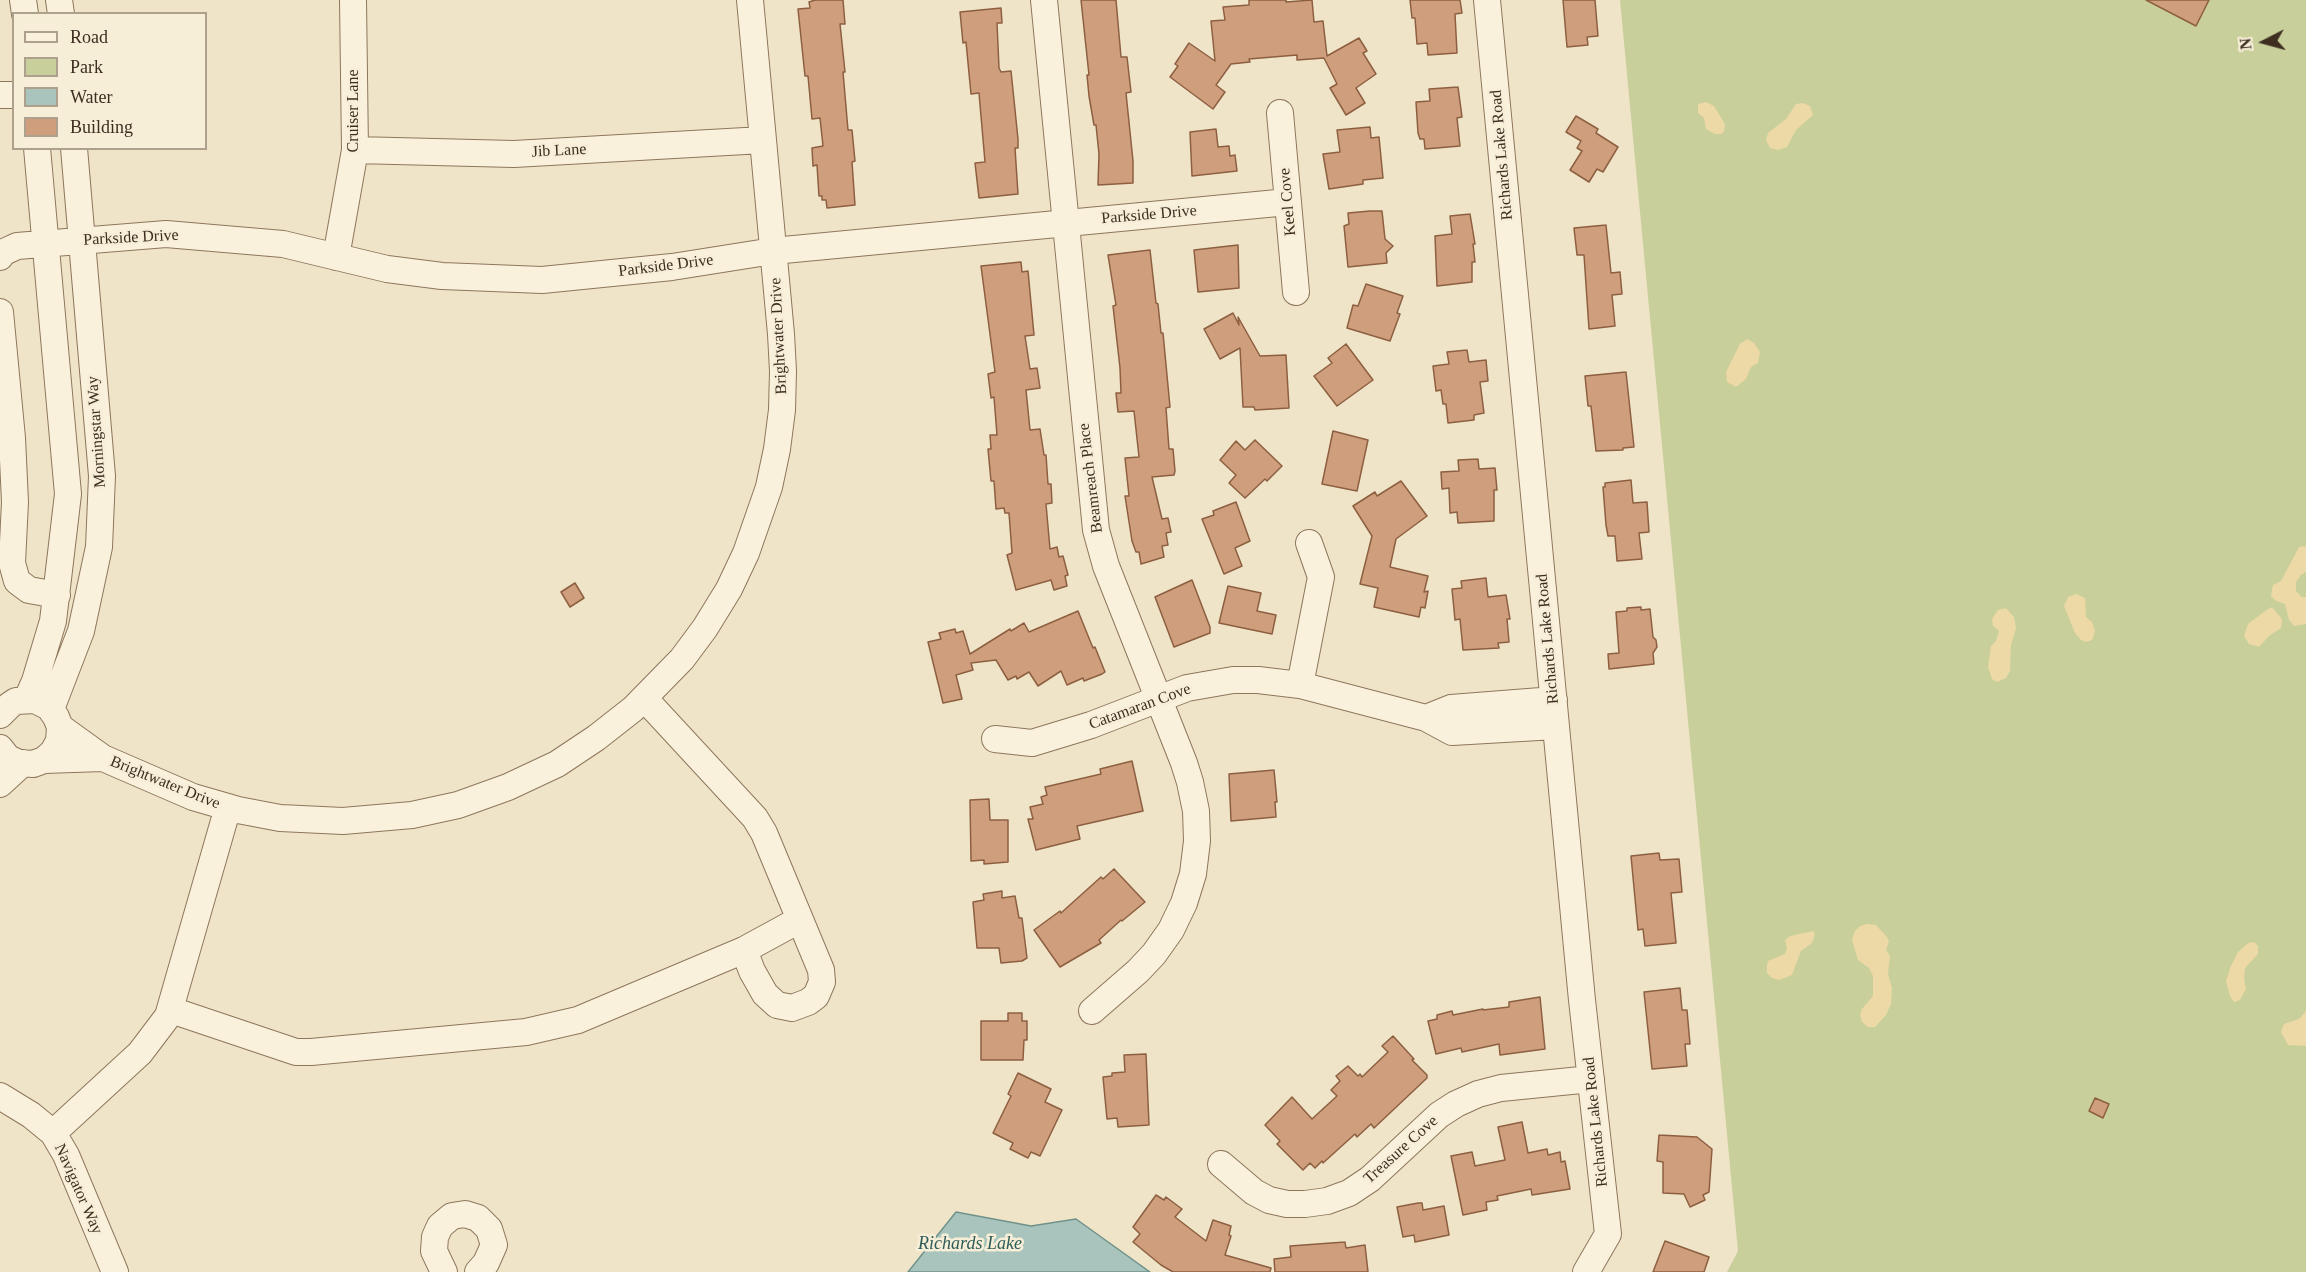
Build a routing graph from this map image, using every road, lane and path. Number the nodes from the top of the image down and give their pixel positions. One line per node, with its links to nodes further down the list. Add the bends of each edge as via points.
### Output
1 (353, 0): 9 (street, Cruiser Lane)
2 (750, 0): 6 (street, Brightwater Drive)
3 (1044, 0): 11 (street, Beamreach Place)
4 (1487, 0): 24 (street, Richards Lake Road)
5 (1280, 112): 10 (street, Keel Cove)
6 (763, 140): 9 (street, Jib Lane, via 514,154); 14 (street, Brightwater Drive)
7 (37, 150): 13 (street, Morningstar Way)
8 (74, 150): 12 (street, Morningstar Way)
9 (356, 150): 16 (street, Cruiser Lane)
10 (1288, 202): 11 (street, Parkside Drive); 17 (street, Keel Cove)
11 (1065, 223): 14 (street, Parkside Drive); 23 (street, Beamreach Place, via 1096,530 1106,566)
12 (83, 241): 13 (street, Parkside Drive); 16 (street, Parkside Drive, via 165,234 283,244); 26 (street, Morningstar Way, via 102,476 99,547 81,631)
13 (46, 244): 15 (street, Parkside Drive, via 17,246 2,252); 20 (street, Morningstar Way, via 68,494)
14 (773, 250): 16 (street, Parkside Drive, via 672,267 542,280 442,276); 22 (street, Brightwater Drive, via 783,371 780,429 769,487 757,526 729,589 682,659)
15 (0, 257)
16 (336, 257)
17 (1296, 292)
18 (0, 312): 20 (street, via 12,438 12,563 16,581 29,590)
19 (1309, 543): 21 (street, via 1321,577)
20 (57, 595): 25 (street, Morningstar Way, via 35,681)
21 (1300, 685): 23 (street, Catamaran Cove, via 1233,680 1186,688); 27 (street, Catamaran Cove)
22 (644, 698): 34 (street, Brightwater Drive, via 557,764 458,805 402,816 343,821 280,818); 35 (street, via 755,818)
23 (1158, 698): 29 (street, Catamaran Cove, via 1032,743); 38 (street, Beamreach Place, via 1190,782 1196,812 1193,874 1171,930 1154,954)
24 (1554, 700): 27 (street, via 1450,708); 28 (street, Richards Lake Road)
25 (9, 705): 26 (street, via 35,700)
26 (55, 718): 31 (street); 32 (street, Morningstar Way, via 59,741 53,752)
27 (1426, 718): 28 (street, Catamaran Cove, via 1452,732)
28 (1556, 726): 39 (street, Richards Lake Road)
29 (995, 739)
30 (0, 748): 32 (street, via 8,758)
31 (103, 758): 32 (street); 34 (street, Brightwater Drive, via 193,797)
32 (34, 762): 33 (street)
33 (0, 784)
34 (228, 807): 37 (street)
35 (799, 920): 36 (street); 36 (street, via 821,970 822,982 816,996 808,1002 792,1008 777,1005 765,994)
36 (744, 950): 37 (street, via 578,1020 526,1032 296,1052)
37 (171, 1010): 41 (street, via 140,1053)
38 (1092, 1011)
39 (1591, 1079): 42 (street, Treasure Cove, via 1501,1088 1456,1104 1370,1179 1327,1201 1287,1204 1269,1200); 46 (street, Richards Lake Road, via 1608,1234)
40 (0, 1096): 41 (street, Navigator Way)
41 (53, 1133): 43 (street, Navigator Way)
42 (1221, 1164)
43 (115, 1272)
44 (444, 1272): 45 (street, via 434,1251 435,1237 440,1226 452,1216 465,1214 489,1229 494,1245)
45 (478, 1272)
46 (1586, 1272)

